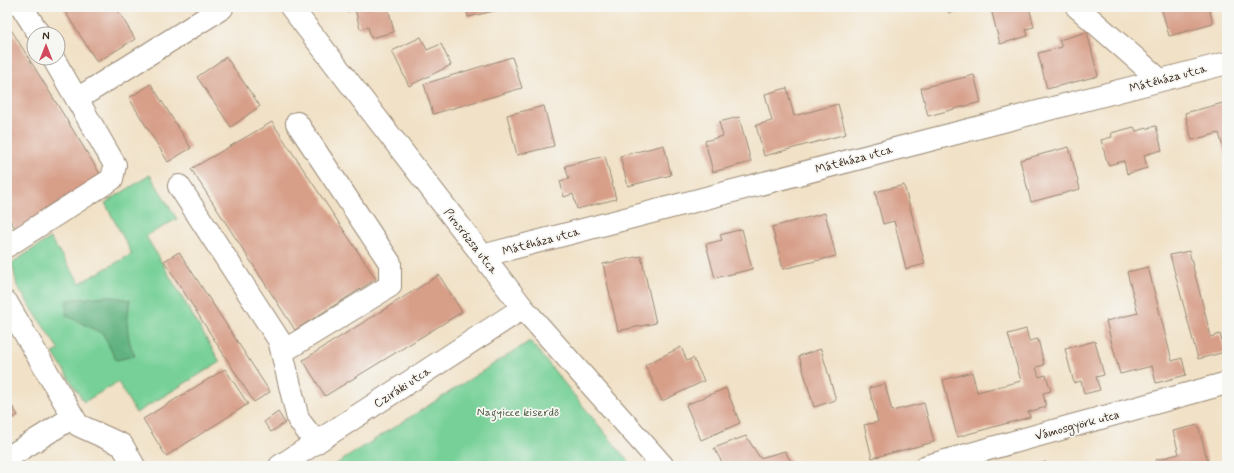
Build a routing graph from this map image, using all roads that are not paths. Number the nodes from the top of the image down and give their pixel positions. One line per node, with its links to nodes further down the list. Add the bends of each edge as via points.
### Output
1 (22, 7): 5 (street)
2 (291, 7): 13 (street, Pirosrózsa utca)
3 (1077, 7): 8 (street)
4 (222, 8): 9 (street)
5 (34, 26)
6 (1227, 62): 8 (street, Mátéháza utca)
7 (58, 66): 9 (street)
8 (1160, 80): 13 (street, Mátéháza utca)
9 (77, 99): 12 (street, via 115,165 112,179)
10 (297, 123): 16 (street, via 390,264 390,286)
11 (180, 186): 16 (street, via 279,340)
12 (7, 246)
13 (482, 256): 15 (street, Pirosrózsa utca)
14 (7, 303): 18 (street)
15 (523, 308): 19 (street, Cziráki utca); 23 (street, Pirosrózsa utca)
16 (282, 352): 19 (street, via 298,419)
17 (1227, 384): 24 (street, Vámosgyörk utca)
18 (74, 417): 20 (street); 21 (street, via 78,425 122,445)
19 (316, 443): 22 (street, Cziráki utca)
20 (7, 458)
21 (134, 466)
22 (280, 466)
23 (663, 466)
24 (927, 466)

